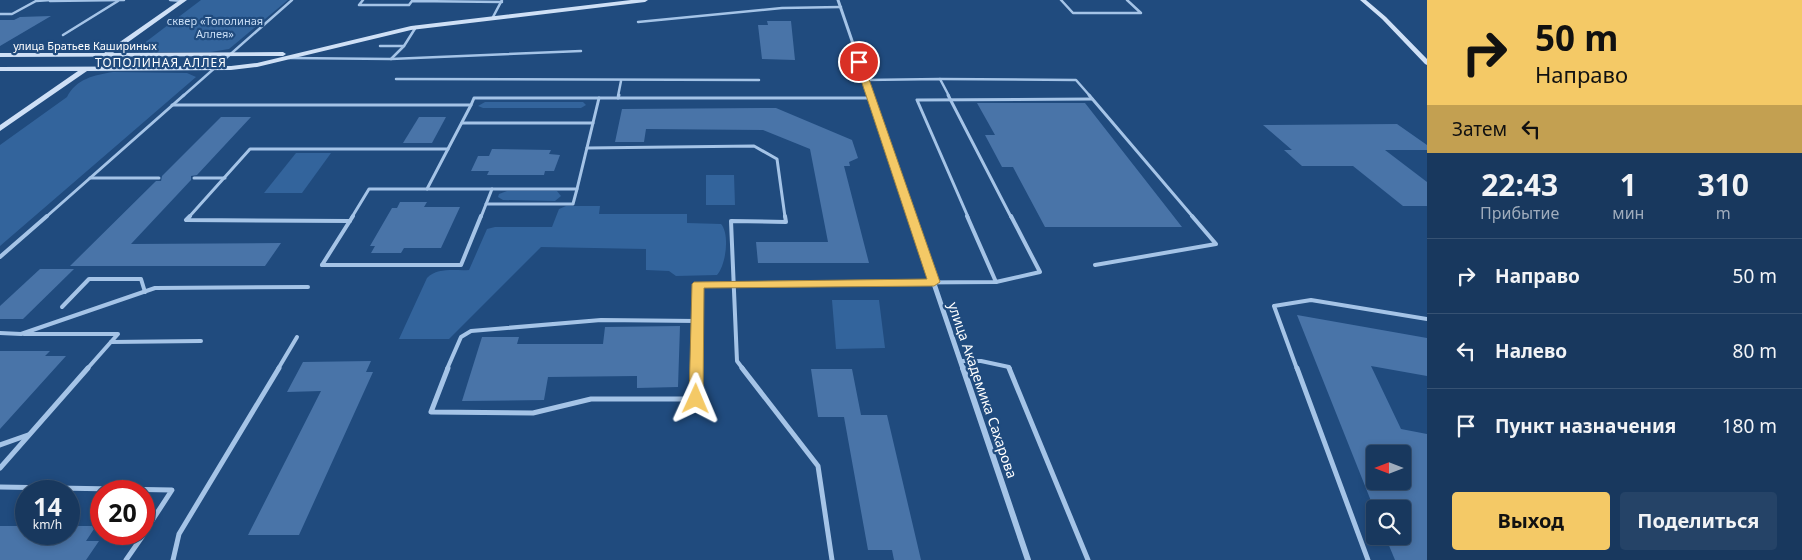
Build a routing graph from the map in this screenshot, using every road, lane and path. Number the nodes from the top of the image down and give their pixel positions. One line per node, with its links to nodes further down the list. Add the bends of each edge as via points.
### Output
1 (50, 0): 2 (lane); 15 (lane, via 36,1 12,14)
2 (119, 0): 3 (lane); 19 (lane)
3 (124, 0)
4 (170, 0): 5 (lane)
5 (184, 0): 25 (main road)
6 (292, 0): 26 (lane)
7 (363, 0): 13 (lane, via 358,5)
8 (645, 0): 16 (main road, улица Братьев Кашириных)
9 (838, 0): 14 (street, улица Академика Сахарова)
10 (1061, 0): 11 (lane, via 1072,13 1141,13)
11 (1127, 0)
12 (1363, 0): 29 (main road)
13 (502, 1): 16 (lane)
14 (841, 7): 17 (lane, via 782,8); 36 (street, улица Академика Сахарова)
15 (0, 14)
16 (493, 17): 18 (main road, улица Братьев Кашириных)
17 (638, 22)
18 (416, 27): 21 (lane); 22 (main road, улица Братьев Кашириных)
19 (63, 36)
20 (380, 46): 21 (lane)
21 (404, 46): 28 (lane)
22 (319, 51): 26 (main road, улица Братьев Кашириных); 27 (main road, улица Братьев Кашириных)
23 (581, 51): 28 (lane)
24 (0, 55): 25 (main road, улица Братьев Кашириных)
25 (106, 55): 26 (main road, улица Братьев Кашириных); 30 (main road)
26 (229, 55): 31 (lane)
27 (287, 58): 28 (lane); 31 (main road, улица Братьев Кашириных, via 257,65)
28 (391, 59)
29 (1427, 63)
30 (85, 69): 31 (main road, улица Братьев Кашириных); 32 (main road, улица Братьев Кашириных); 47 (main road)
31 (212, 69): 43 (lane)
32 (0, 70)
33 (396, 79): 37 (lane)
34 (940, 79): 36 (lane); 41 (lane, via 1076,80); 42 (lane)
35 (759, 80): 37 (lane)
36 (865, 80): 40 (street, улица Академика Сахарова)
37 (621, 81): 39 (lane)
38 (599, 98): 39 (lane); 44 (lane, via 474,98); 46 (lane)
39 (618, 98): 40 (lane)
40 (872, 98): 61 (street, улица Академика Сахарова)
41 (1092, 99): 42 (lane); 60 (lane, via 1216,244)
42 (951, 100): 62 (lane, via 917,100); 62 (lane, via 1040,272)
43 (172, 105): 44 (lane); 50 (lane)
44 (471, 105): 45 (lane)
45 (462, 123): 46 (lane); 49 (lane)
46 (593, 123): 48 (lane)
47 (0, 129)
48 (587, 148): 56 (lane); 63 (lane, via 754,146 777,159 786,222 731,221)
49 (448, 150): 53 (lane, via 250,149); 54 (lane)
50 (90, 178): 51 (lane); 59 (lane)
51 (159, 178)
52 (194, 178): 53 (lane)
53 (225, 178): 58 (lane, via 186,220)
54 (427, 189): 55 (lane); 58 (lane, via 369,189)
55 (492, 189): 56 (lane); 57 (lane)
56 (577, 189): 57 (lane, via 573,204)
57 (486, 204): 58 (lane, via 461,265 322,265)
58 (350, 221)
59 (0, 258)
60 (1095, 265)
61 (934, 282): 62 (lane); 63 (lane); 74 (street, улица Академика Сахарова)
62 (996, 282)
63 (735, 284): 68 (lane, via 698,284); 85 (lane, via 737,361 818,466)
64 (308, 287): 65 (lane, via 155,288)
65 (145, 292): 66 (lane, via 141,279 89,279); 70 (lane)
66 (62, 308)
67 (1427, 319): 88 (lane, via 1311,300 1274,306)
68 (698, 321): 68 (lane, via 601,320 471,331 456,344 431,412 534,412 591,399 696,399)
69 (0, 333): 70 (lane)
70 (21, 334): 72 (lane, via 118,334)
71 (297, 337): 84 (lane, via 178,534)
72 (111, 342): 73 (lane); 75 (lane)
73 (201, 342)
74 (961, 361): 86 (street, улица Академика Сахарова); 87 (lane, via 1009,367)
75 (30, 434): 76 (lane); 77 (lane)
76 (0, 445)
77 (0, 468)
78 (0, 487): 79 (lane)
79 (90, 489)
80 (155, 490): 81 (lane, via 172,490)
81 (155, 517)
82 (136, 545): 83 (lane)
83 (126, 560)
84 (173, 560)
85 (832, 560)
86 (1028, 560)
87 (1088, 560)
88 (1368, 560)

